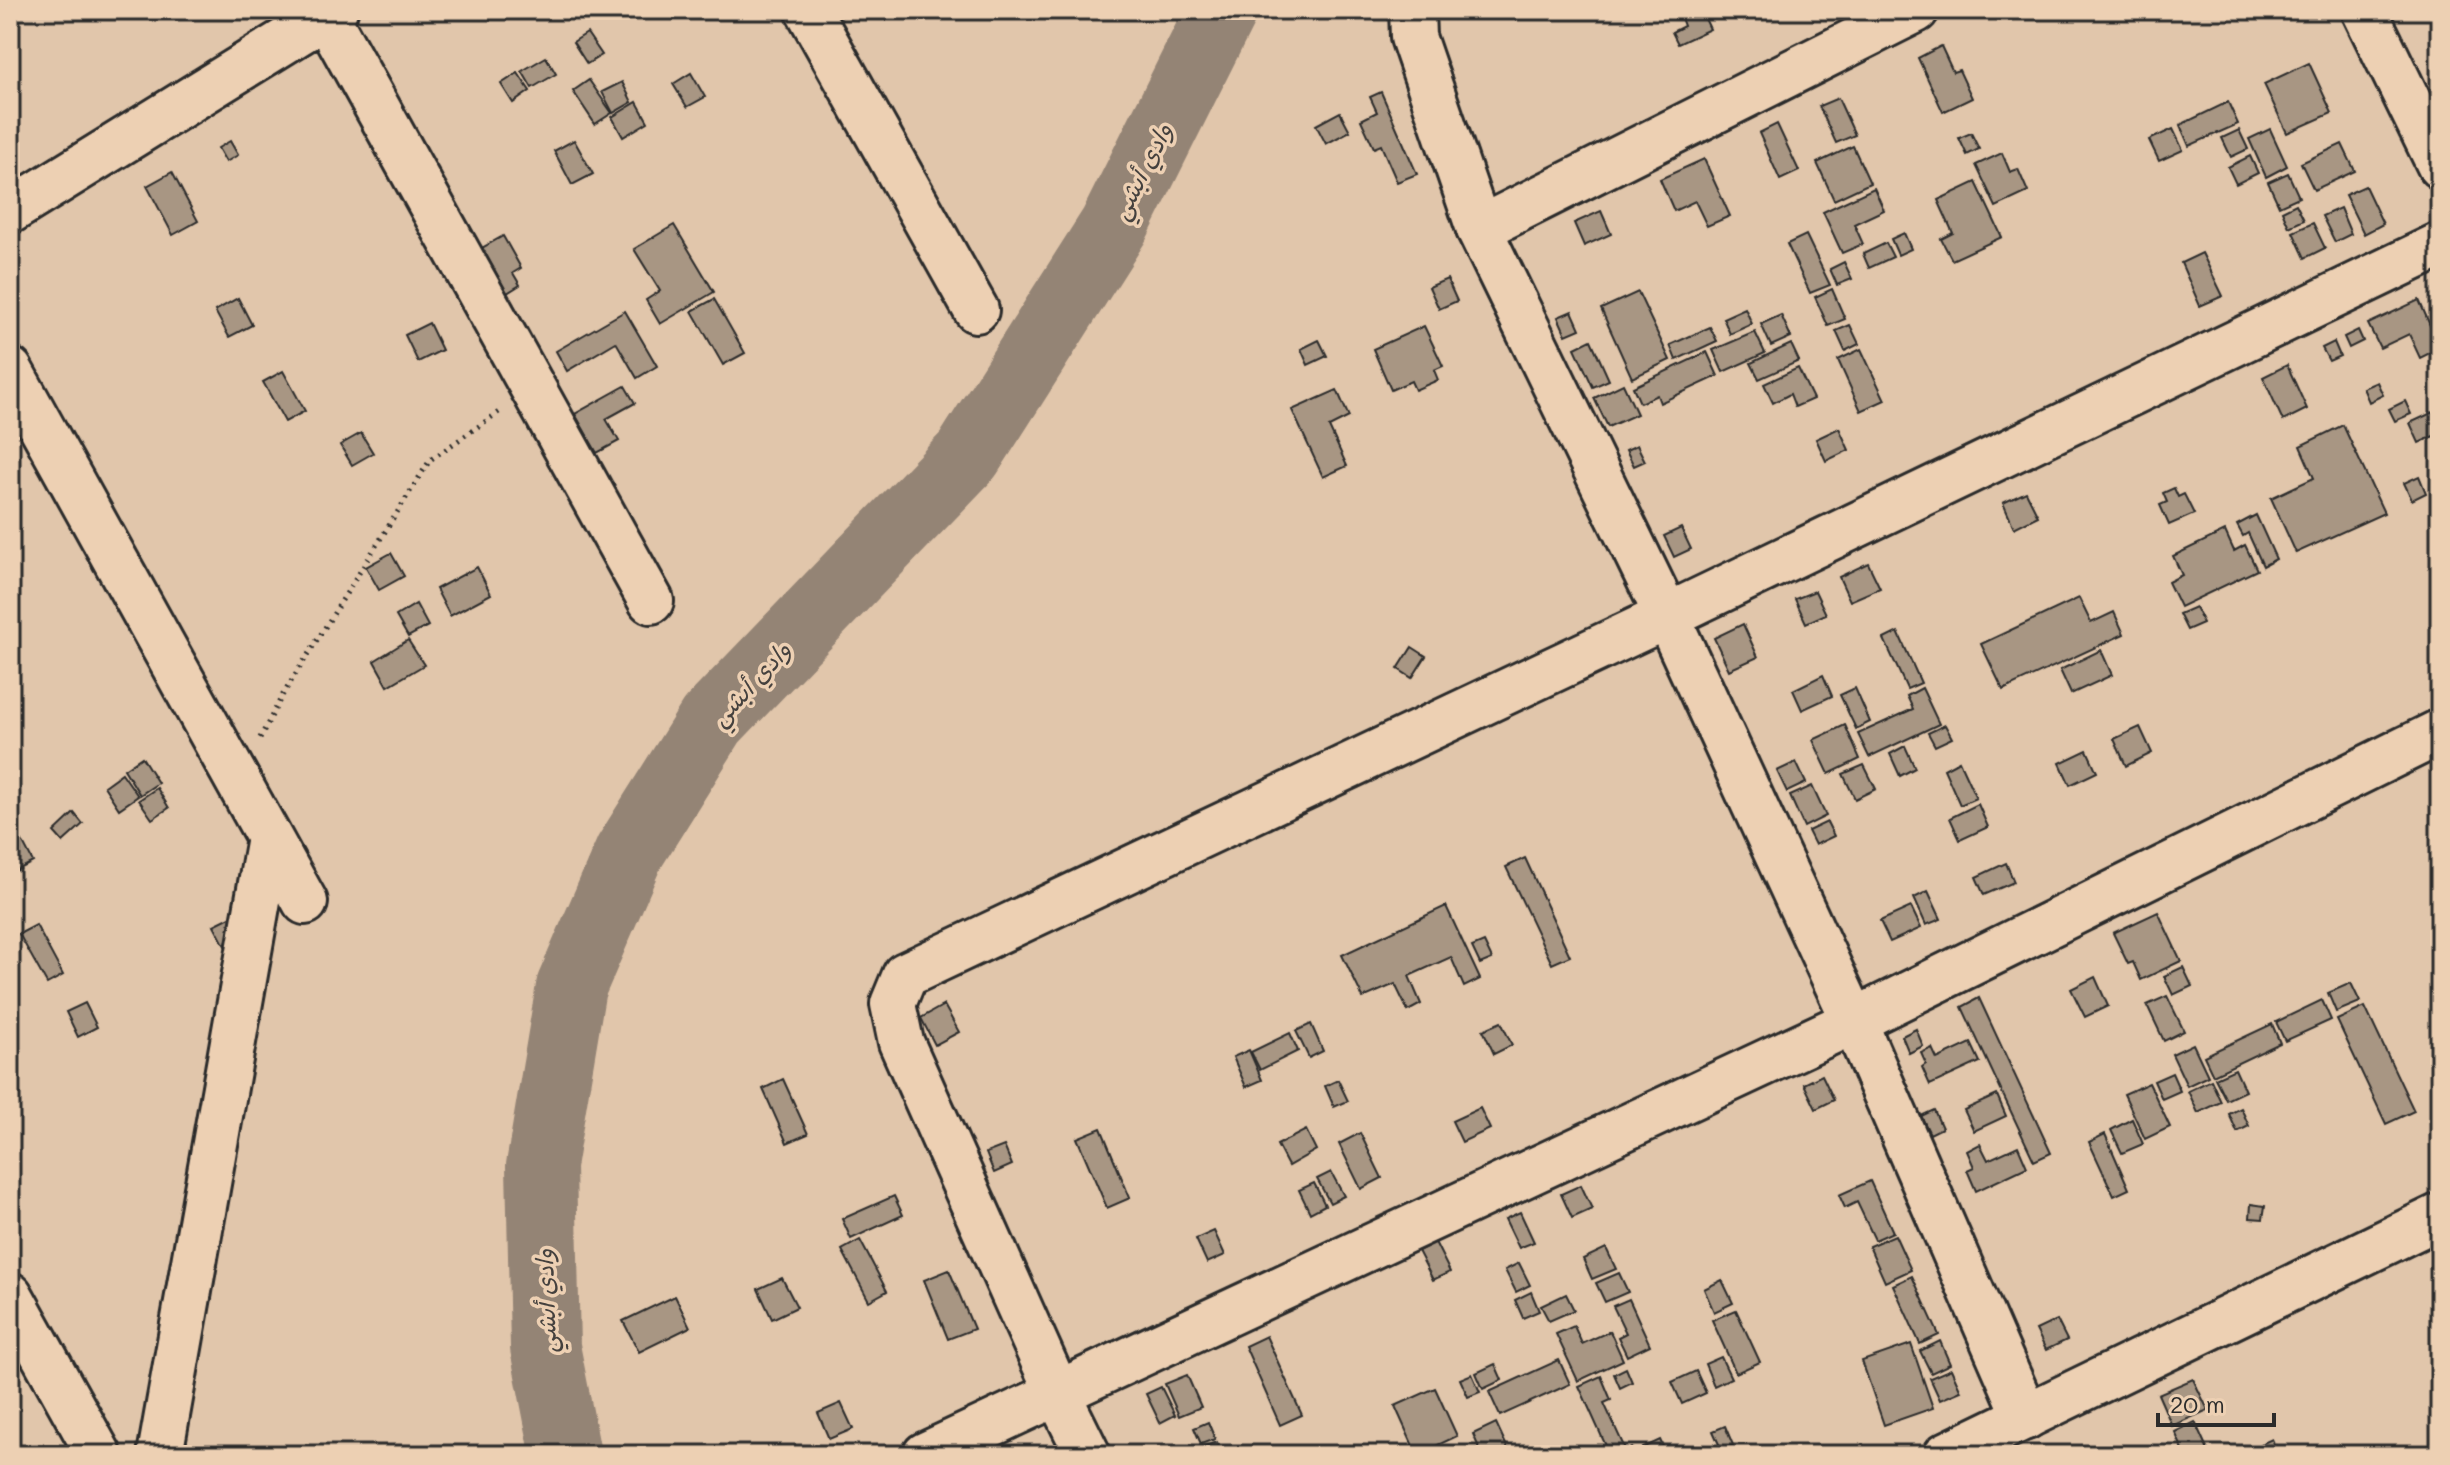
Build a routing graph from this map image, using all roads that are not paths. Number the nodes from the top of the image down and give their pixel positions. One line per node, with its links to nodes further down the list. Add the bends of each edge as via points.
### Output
1 (808, 10): 10 (street)
2 (1412, 10): 8 (street, via 1413,37)
3 (1916, 10): 8 (street)
4 (2364, 10): 6 (street)
5 (328, 12): 7 (street); 12 (street)
6 (2440, 166)
7 (10, 211)
8 (1479, 229): 13 (street)
9 (2440, 245): 13 (street)
10 (976, 310)
11 (10, 370): 15 (street)
12 (651, 601)
13 (1667, 616): 17 (street); 20 (street, via 905,975 893,1004 901,1042)
14 (2440, 732): 17 (street)
15 (269, 838): 16 (street); 23 (street)
16 (305, 902)
17 (1854, 1021): 20 (street); 21 (street)
18 (2440, 1216): 21 (street)
19 (10, 1295): 22 (street)
20 (1058, 1394): 24 (street); 25 (street)
21 (2026, 1417): 26 (street)
22 (99, 1455)
23 (160, 1455)
24 (925, 1455)
25 (1088, 1455)
26 (1946, 1455)

